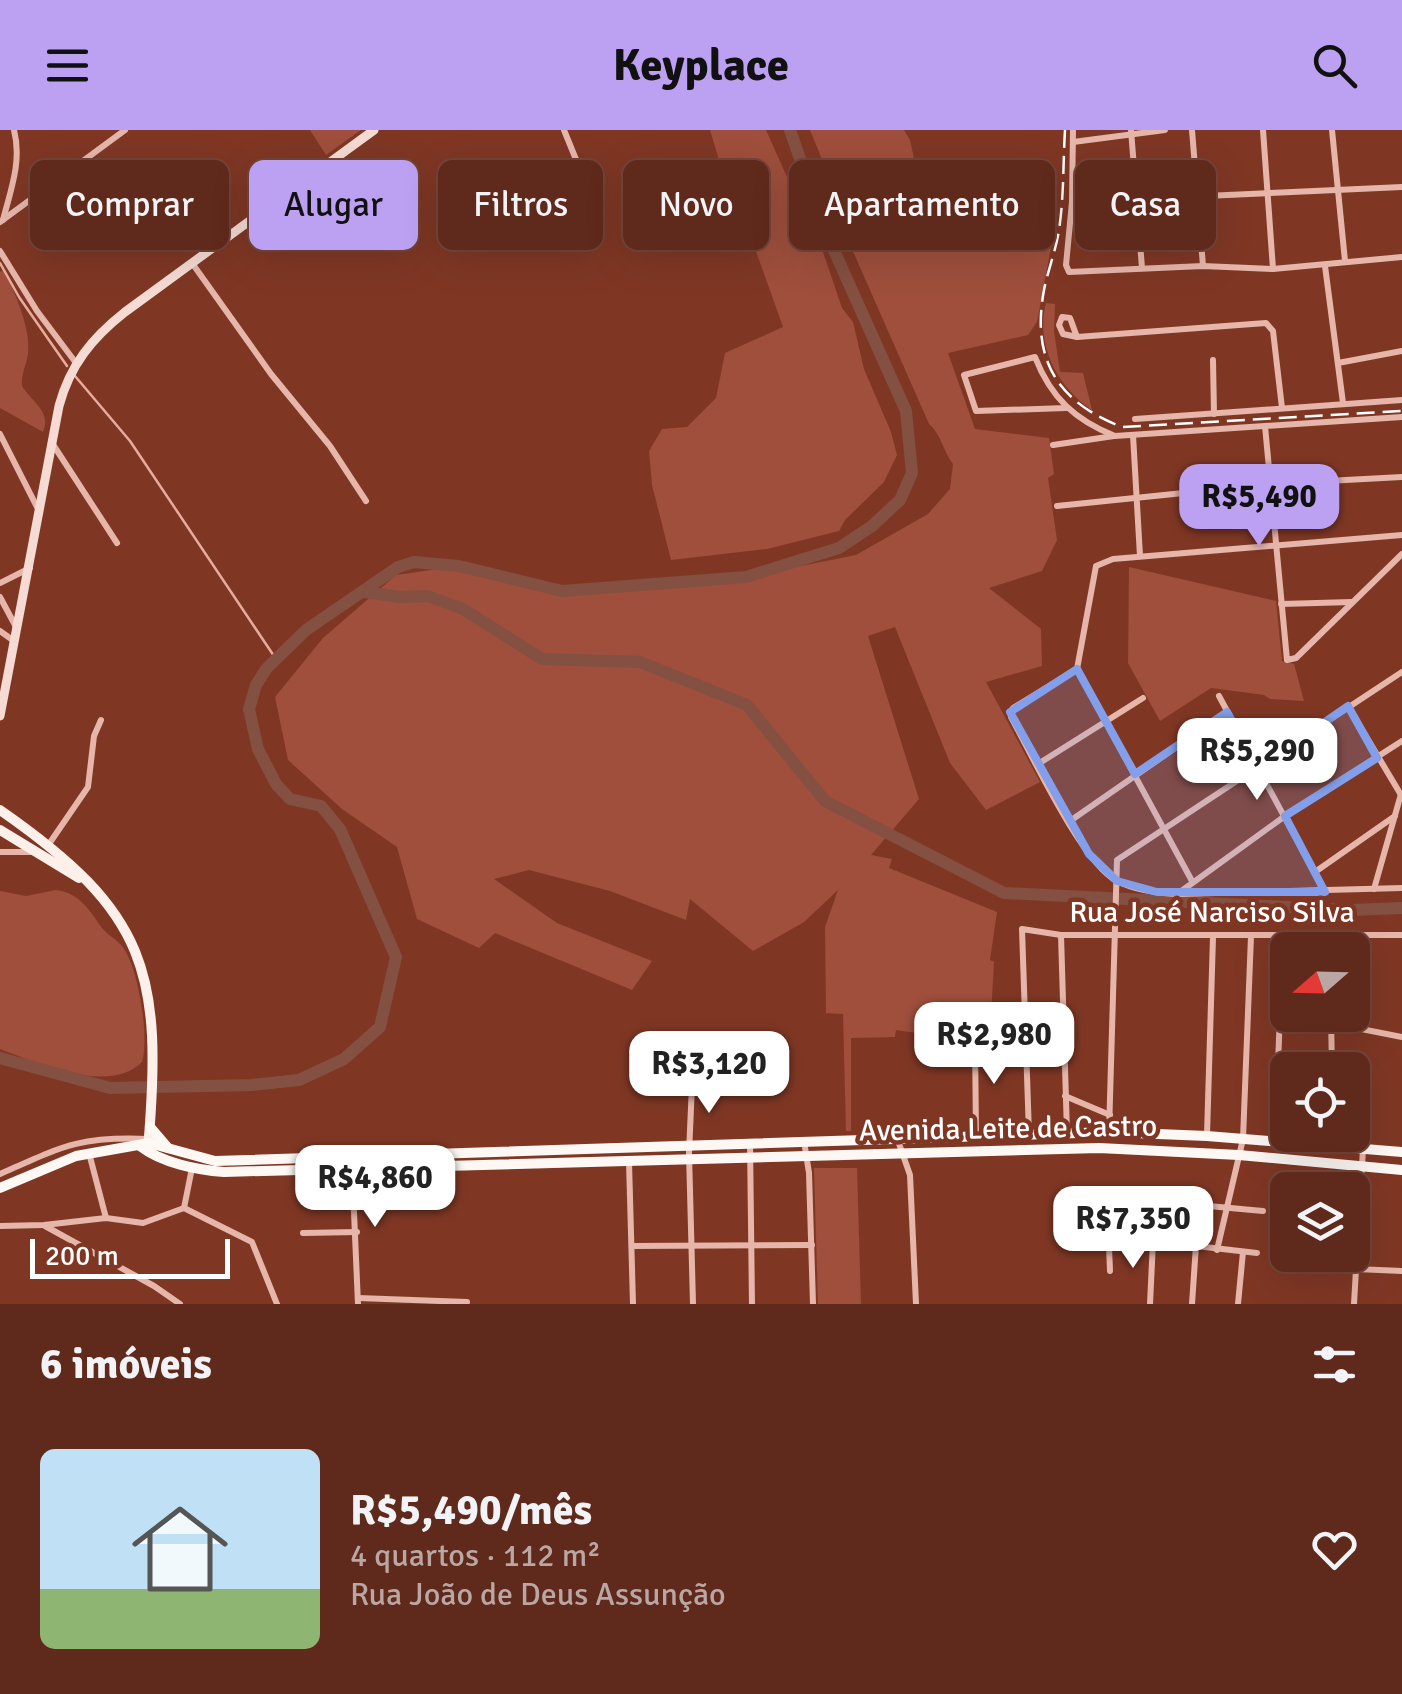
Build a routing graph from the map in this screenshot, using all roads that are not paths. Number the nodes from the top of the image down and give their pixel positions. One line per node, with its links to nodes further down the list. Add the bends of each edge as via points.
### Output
1 (14, 130): 21 (street, via 16,170)
2 (374, 130): 27 (main road)
3 (564, 130): 12 (street)
4 (1073, 130): 11 (street)
5 (1165, 130): 10 (street)
6 (1192, 130): 14 (street)
7 (1263, 130): 17 (street)
8 (1332, 130): 16 (street)
9 (120, 132): 21 (street)
10 (1132, 132): 11 (street); 13 (street)
11 (1073, 142): 19 (street)
12 (576, 160)
13 (1134, 160)
14 (1195, 160)
15 (1402, 186): 16 (street)
16 (1336, 190): 17 (street); 26 (street)
17 (1269, 193): 18 (street); 31 (street)
18 (1216, 194)
19 (1072, 202): 20 (street); 30 (street, via 1068,271)
20 (1075, 202)
21 (1, 221)
22 (1141, 250): 30 (street)
23 (1201, 250): 28 (street)
24 (0, 251): 35 (street)
25 (1402, 257): 26 (street)
26 (1345, 261): 29 (street)
27 (192, 263): 35 (main road, via 112,323); 53 (street)
28 (1202, 266): 30 (street); 31 (street)
29 (1325, 266): 31 (street); 36 (street)
30 (1142, 268)
31 (1272, 269)
32 (1077, 337): 40 (street, via 1266,323)
33 (1402, 351): 36 (street)
34 (1212, 360): 41 (street)
35 (76, 363): 49 (main road)
36 (1338, 363): 38 (street)
37 (1402, 400): 38 (street)
38 (1343, 404): 40 (street)
39 (1066, 408): 39 (street, via 1034,358 964,375 976,410); 47 (street)
40 (1282, 408): 41 (street)
41 (1214, 414): 43 (street)
42 (1402, 417): 44 (street)
43 (1136, 419)
44 (1265, 426): 46 (street); 51 (street)
45 (0, 434): 55 (street)
46 (1133, 434): 47 (street); 52 (street)
47 (1115, 436): 48 (street)
48 (1053, 445)
49 (54, 446): 55 (main road); 57 (street)
50 (1402, 477): 51 (street)
51 (1271, 484): 52 (street); 58 (street)
52 (1138, 496): 54 (street); 60 (street)
53 (366, 501)
54 (1057, 506)
55 (40, 514): 61 (main road)
56 (1402, 535): 58 (street)
57 (117, 543)
58 (1276, 545): 60 (street); 65 (street)
59 (1402, 554): 64 (street)
60 (1140, 556): 69 (street, via 1096,566)
61 (30, 568): 62 (street); 66 (main road)
62 (0, 583)
63 (0, 597): 66 (street)
64 (1354, 602): 65 (street); 65 (street, via 1287,660)
65 (1281, 604)
66 (17, 628): 68 (main road)
67 (0, 631): 68 (street)
68 (15, 642): 75 (main road)
69 (1078, 669): 77 (street); 80 (street, via 1010,712)
70 (1402, 672): 73 (street)
71 (1219, 696): 74 (street)
72 (1143, 698): 77 (street)
73 (1348, 706): 79 (street); 81 (street)
74 (1227, 712): 81 (street); 82 (street)
75 (0, 716)
76 (101, 720): 90 (street, via 88,787)
77 (1108, 720): 80 (street); 82 (street)
78 (1402, 741): 79 (street)
79 (1377, 758): 83 (street); 86 (street)
80 (1038, 764): 87 (street)
81 (1258, 768): 86 (street); 88 (street)
82 (1135, 774): 87 (street); 88 (street)
83 (1402, 794): 85 (street)
84 (1, 812): 90 (main road)
85 (1396, 815): 93 (street); 98 (street)
86 (1285, 816): 93 (street); 95 (street)
87 (1070, 820): 94 (street, via 1089,854)
88 (1164, 828): 94 (street, via 1120,856); 95 (street)
89 (0, 830): 92 (main road)
90 (46, 842): 92 (main road); 97 (main road)
91 (0, 852): 92 (street)
92 (32, 852): 97 (main road)
93 (1315, 872): 99 (street)
94 (1116, 880): 100 (street); 101 (street)
95 (1192, 881): 100 (street)
96 (1402, 888): 98 (street)
97 (97, 889): 120 (main road, via 127,928 149,991)
98 (1374, 890): 99 (street)
99 (1325, 892): 100 (street)
100 (1178, 894)
101 (1117, 932): 102 (street, Rua José Narciso Silva); 106 (street, Rua José Narciso Silva); 113 (street)
102 (1061, 935): 112 (street); 116 (street, Rua José Narciso Silva, via 1022,929)
103 (1270, 935): 107 (street, Rua José Narciso Silva)
104 (1370, 935): 105 (street, Rua José Narciso Silva)
105 (1402, 935)
106 (1213, 936): 107 (street, Rua José Narciso Silva); 118 (street)
107 (1251, 936): 121 (street)
108 (1370, 1029): 109 (street)
109 (1402, 1038)
110 (975, 1039): 117 (street)
111 (707, 1073): 125 (street, via 693,1080)
112 (1066, 1096): 113 (street); 115 (street)
113 (1110, 1115): 114 (street)
114 (1109, 1132): 115 (highway, Avenida Leite de Castro); 118 (highway, Avenida Leite de Castro); 126 (highway)
115 (1068, 1133): 116 (highway, Avenida Leite de Castro)
116 (1029, 1134): 117 (highway, Avenida Leite de Castro)
117 (976, 1136): 119 (highway, Avenida Leite de Castro)
118 (1207, 1136): 121 (highway, Avenida Leite de Castro)
119 (897, 1137): 122 (highway, Avenida Leite de Castro); 131 (street)
120 (147, 1138): 128 (highway, Avenida Leite de Castro); 137 (highway, Avenida Leite de Castro, via 215,1161); 138 (highway, Avenida Leite de Castro); 142 (street, via 71,1143)
121 (1243, 1139): 124 (highway, Avenida Leite de Castro); 132 (street)
122 (804, 1141): 123 (highway, Avenida Leite de Castro); 134 (street)
123 (750, 1142): 125 (highway, Avenida Leite de Castro); 133 (street)
124 (1270, 1142)
125 (690, 1144): 135 (street); 137 (highway, Avenida Leite de Castro)
126 (1099, 1148): 131 (highway, Avenida Leite de Castro); 132 (highway, Avenida Leite de Castro)
127 (1370, 1150): 130 (highway, Avenida Leite de Castro)
128 (89, 1152): 143 (highway, Avenida Leite de Castro); 148 (street)
129 (1363, 1152): 139 (street)
130 (1402, 1152)
131 (906, 1154): 134 (highway, Avenida Leite de Castro); 175 (street)
132 (1239, 1155): 139 (highway, Avenida Leite de Castro); 145 (street)
133 (750, 1157): 134 (highway, Avenida Leite de Castro); 135 (highway, Avenida Leite de Castro); 158 (street)
134 (807, 1158): 154 (street)
135 (690, 1159): 136 (highway, Avenida Leite de Castro); 157 (street)
136 (630, 1160): 137 (highway, Avenida Leite de Castro); 156 (street)
137 (352, 1163): 138 (highway, Avenida Leite de Castro, via 241,1172); 151 (street)
138 (192, 1167): 146 (street)
139 (1362, 1168): 140 (highway, Avenida Leite de Castro); 141 (street)
140 (1402, 1170)
141 (1362, 1172)
142 (0, 1174)
143 (0, 1188)
144 (1143, 1200): 145 (street)
145 (1228, 1206): 147 (street); 159 (street)
146 (184, 1208): 148 (street, via 143,1224); 170 (street, via 252,1242)
147 (1263, 1211)
148 (106, 1218): 149 (street)
149 (44, 1225): 150 (street); 169 (street)
150 (0, 1226)
151 (357, 1232): 152 (street); 166 (street)
152 (303, 1233)
153 (1153, 1241): 155 (street); 163 (street, via 1110,1244); 176 (street)
154 (812, 1245): 158 (street); 174 (street)
155 (1196, 1245): 159 (street); 177 (street)
156 (632, 1246): 157 (street); 171 (street)
157 (691, 1246): 158 (street); 172 (street)
158 (751, 1246): 173 (street)
159 (1217, 1250): 160 (street)
160 (1243, 1252): 161 (street); 178 (street)
161 (1257, 1253)
162 (1370, 1270): 164 (street)
163 (1110, 1271)
164 (1402, 1271)
165 (1356, 1272): 179 (street)
166 (358, 1301): 167 (street)
167 (426, 1302): 168 (street)
168 (467, 1302)
169 (180, 1304)
170 (277, 1304)
171 (633, 1304)
172 (693, 1304)
173 (752, 1304)
174 (813, 1304)
175 (916, 1304)
176 (1150, 1304)
177 (1192, 1304)
178 (1238, 1304)
179 (1354, 1304)

